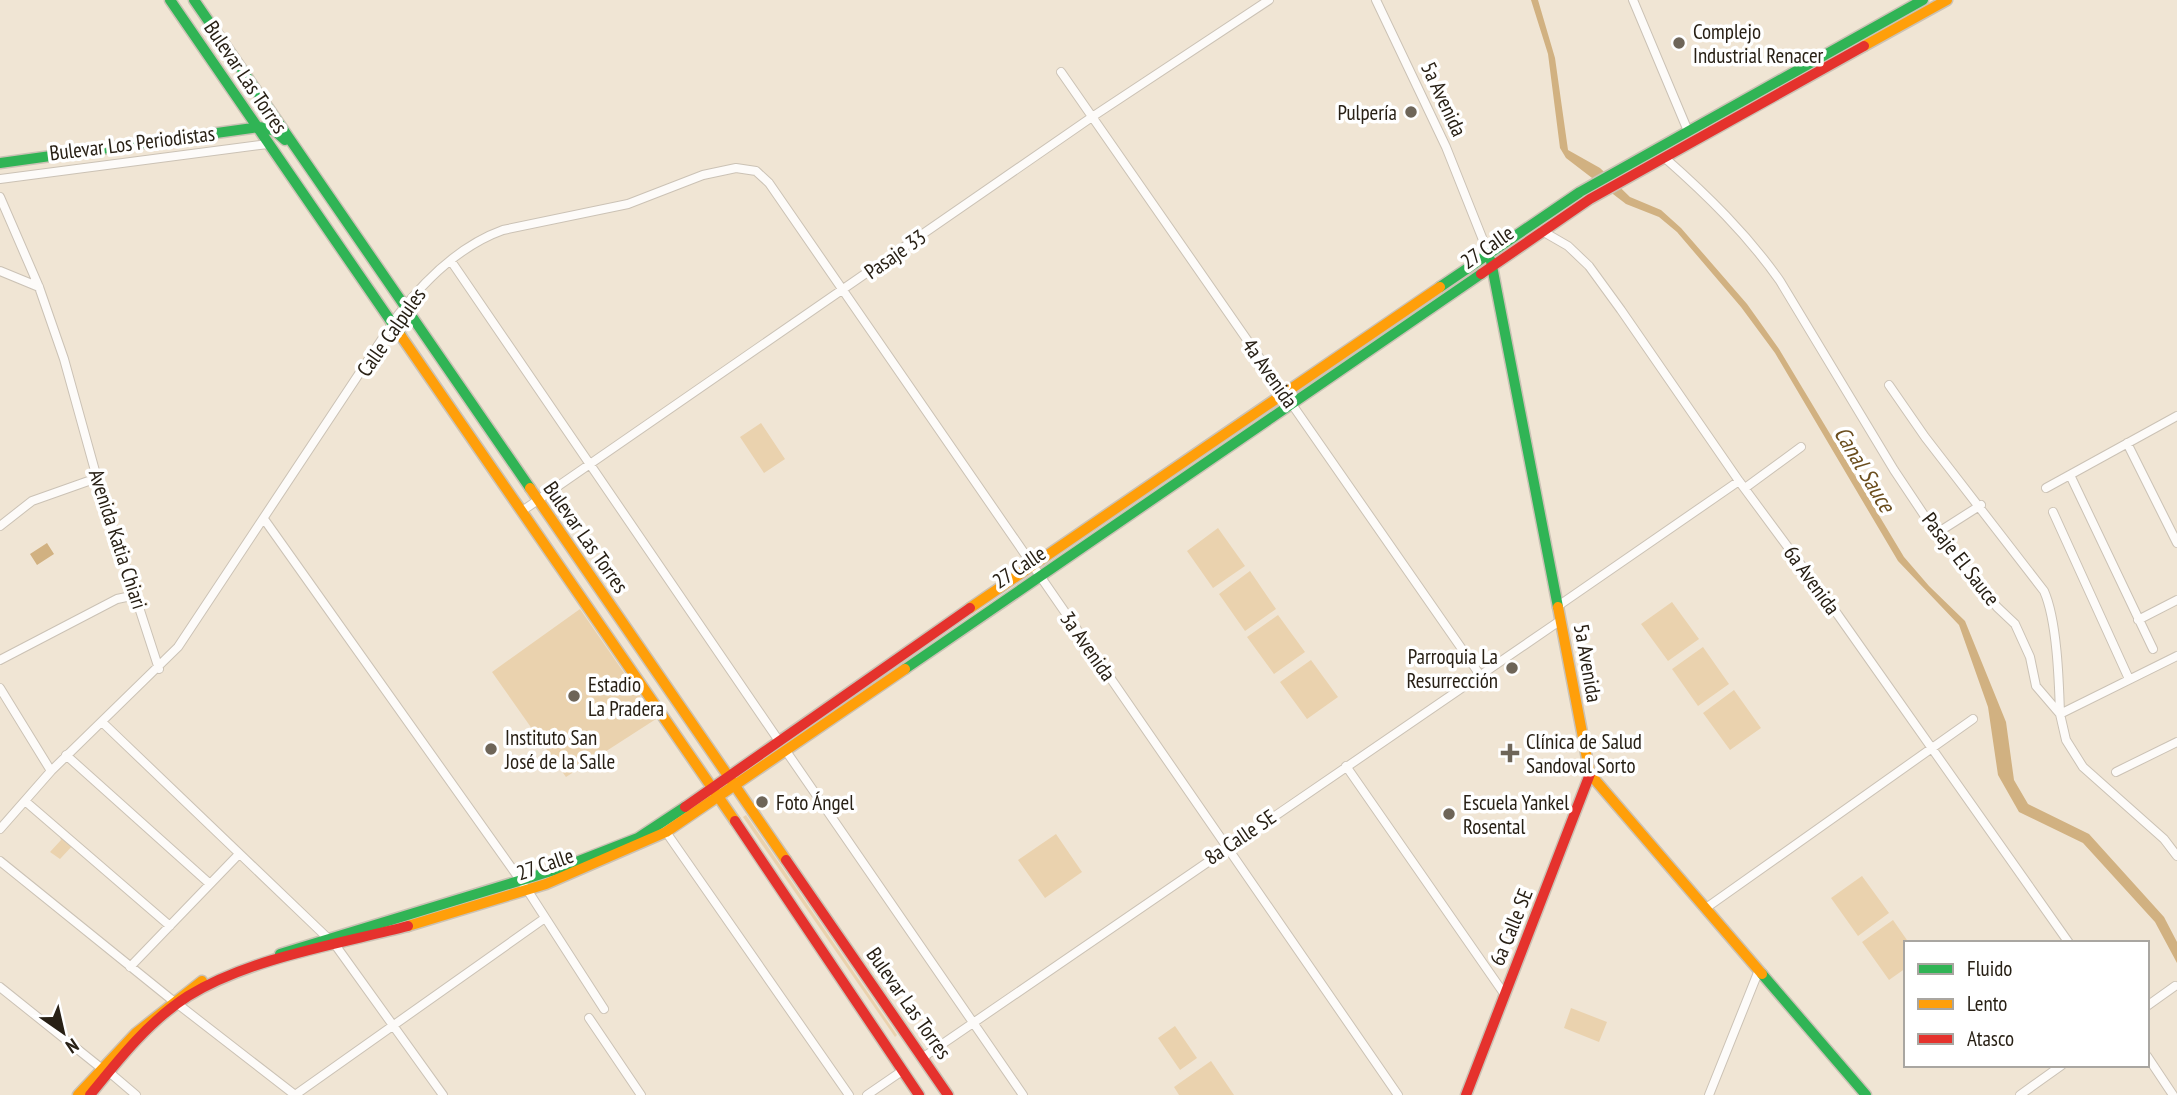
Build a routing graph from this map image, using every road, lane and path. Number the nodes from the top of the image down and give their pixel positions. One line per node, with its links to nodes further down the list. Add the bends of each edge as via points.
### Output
1 (170, 0): 10 (street, Bulevar Las Torres)
2 (194, 0): 14 (street, Bulevar Las Torres)
3 (1269, 0): 9 (street, Pasaje 33)
4 (1376, 0): 23 (street, 5a Avenida, via 1446,146)
5 (1633, 0): 11 (street)
6 (1923, 0): 11 (street, 27 Calle)
7 (1947, 0): 13 (street, 27 Calle)
8 (1060, 72): 9 (street, 4a Avenida)
9 (1092, 117): 28 (street, Pasaje 33); 32 (street, 4a Avenida)
10 (256, 128): 12 (street, Bulevar Las Torres); 14 (street, via 275,131); 15 (street, Bulevar Los Periodistas)
11 (1688, 131): 17 (street, 27 Calle)
12 (268, 145): 16 (street, Bulevar Los Periodistas); 22 (street, Bulevar Las Torres)
13 (1665, 158): 17 (street, 27 Calle); 48 (street, Pasaje El Sauce, via 1706,194 1766,261)
14 (304, 160): 21 (street, Bulevar Las Torres)
15 (0, 163)
16 (0, 179)
17 (1585, 195): 20 (street, 27 Calle); 23 (street, 27 Calle)
18 (0, 197): 27 (street, Avenida Katia Chiari)
19 (779, 197): 24 (street, Calle Calpules, via 755,171 736,168 703,175 628,204 490,234); 28 (street, 3a Avenida)
20 (1542, 232): 25 (street, 27 Calle); 40 (street, 6a Avenida, via 1568,246 1589,267)
21 (357, 239): 22 (street, via 353,248); 29 (street, Bulevar Las Torres)
22 (341, 248): 30 (street, Bulevar Las Torres)
23 (1489, 255): 25 (street, 5a Avenida); 32 (street, 27 Calle)
24 (451, 261): 29 (street, Calle Calpules); 37 (street)
25 (1493, 267): 33 (street, 27 Calle); 54 (street, 5a Avenida)
26 (0, 271): 27 (street)
27 (38, 287): 39 (street, Avenida Katia Chiari, via 64,359)
28 (842, 290): 37 (street, Pasaje 33); 50 (street, 3a Avenida)
29 (405, 306): 30 (street, Calle Calpules); 42 (street, Bulevar Las Torres)
30 (393, 325): 44 (street, Bulevar Las Torres); 46 (street, Calle Calpules)
31 (1889, 385): 43 (street)
32 (1284, 394): 33 (street, 4a Avenida); 50 (street, 27 Calle)
33 (1291, 404): 51 (street, 27 Calle); 61 (street, 4a Avenida)
34 (2177, 416): 35 (street)
35 (2127, 443): 38 (street); 49 (street)
36 (1801, 447): 40 (street)
37 (591, 465): 42 (street, Pasaje 33); 68 (street)
38 (2070, 475): 41 (street); 56 (street)
39 (97, 478): 47 (street, via 32,501); 52 (street, Avenida Katia Chiari)
40 (1742, 484): 54 (street); 69 (street, 6a Avenida)
41 (2046, 488)
42 (537, 501): 44 (street, Pasaje 33); 75 (street, Bulevar Las Torres)
43 (1981, 505): 48 (street); 64 (street, via 2050,604)
44 (522, 511): 76 (street, Bulevar Las Torres)
45 (2053, 512): 62 (street)
46 (264, 519): 60 (street, Calle Calpules); 84 (street)
47 (0, 526)
48 (1937, 534): 64 (street, Pasaje El Sauce, via 2015,624 2036,685)
49 (2177, 543)
50 (1032, 565): 51 (street, 3a Avenida); 68 (street, 27 Calle)
51 (1040, 576): 68 (street, 27 Calle); 80 (street, 3a Avenida)
52 (135, 595): 59 (street, via 117,599); 60 (street, Avenida Katia Chiari)
53 (2177, 600): 56 (street)
54 (1558, 606): 55 (street, 5a Avenida)
55 (1561, 620): 61 (street, 8a Calle SE); 74 (street, 5a Avenida)
56 (2138, 620): 57 (street)
57 (2153, 649)
58 (2177, 656): 62 (street)
59 (0, 660)
60 (159, 669): 66 (street)
61 (1480, 675): 71 (street, 8a Calle SE)
62 (2129, 680): 64 (street)
63 (0, 688): 72 (street)
64 (2060, 713): 82 (street, Pasaje El Sauce, via 2066,740 2083,767)
65 (1973, 719): 69 (street)
66 (102, 722): 70 (street); 81 (street)
67 (2177, 743): 73 (street)
68 (783, 746): 75 (street, 27 Calle); 101 (street)
69 (1931, 749): 87 (street); 90 (street, 6a Avenida)
70 (66, 755): 72 (street); 85 (street)
71 (1346, 766): 80 (street, 8a Calle SE); 96 (street)
72 (51, 771): 77 (street)
73 (2116, 772)
74 (1590, 774): 87 (street); 96 (street, 6a Calle SE)
75 (733, 781): 76 (street, 27 Calle); 103 (street, Bulevar Las Torres)
76 (719, 797): 79 (street, 27 Calle); 84 (street, 27 Calle, via 638,838); 107 (street, Bulevar Las Torres)
77 (25, 801): 78 (street); 89 (street)
78 (0, 829)
79 (666, 832): 86 (street, 27 Calle, via 608,861); 114 (street)
80 (1227, 846): 101 (street, 8a Calle SE); 119 (street, 3a Avenida)
81 (239, 854): 85 (street); 91 (street)
82 (2177, 856)
83 (0, 861): 92 (street)
84 (520, 880): 86 (street); 91 (street, 27 Calle)
85 (210, 884): 89 (street)
86 (528, 891): 88 (street); 91 (street, 27 Calle)
87 (1706, 908): 93 (street)
88 (545, 918): 99 (street); 102 (street)
89 (170, 926): 92 (street)
90 (2068, 941)
91 (332, 942): 97 (street, 27 Calle); 102 (street)
92 (130, 967): 97 (street)
93 (1759, 970): 121 (street); 122 (street)
94 (2175, 986): 98 (street)
95 (0, 987): 106 (street)
96 (1504, 995): 120 (street, 6a Calle SE)
97 (175, 1002): 106 (street, 27 Calle); 111 (street)
98 (2149, 1005)
99 (604, 1009)
100 (589, 1018): 113 (street)
101 (972, 1021): 103 (street, 8a Calle SE); 118 (street)
102 (393, 1025): 111 (street); 112 (street)
103 (922, 1058): 117 (street, Bulevar Las Torres)
104 (2149, 1059): 124 (street)
105 (2059, 1067): 123 (street)
106 (105, 1070): 108 (street); 109 (street, 27 Calle); 110 (street)
107 (902, 1071): 115 (street); 116 (street, Bulevar Las Torres)
108 (78, 1095)
109 (90, 1095)
110 (136, 1095)
111 (295, 1095)
112 (443, 1095)
113 (641, 1095)
114 (849, 1095)
115 (867, 1095)
116 (919, 1095)
117 (948, 1095)
118 (1023, 1095)
119 (1398, 1095)
120 (1466, 1095)
121 (1709, 1095)
122 (1866, 1095)
123 (2020, 1095)
124 (2173, 1095)

